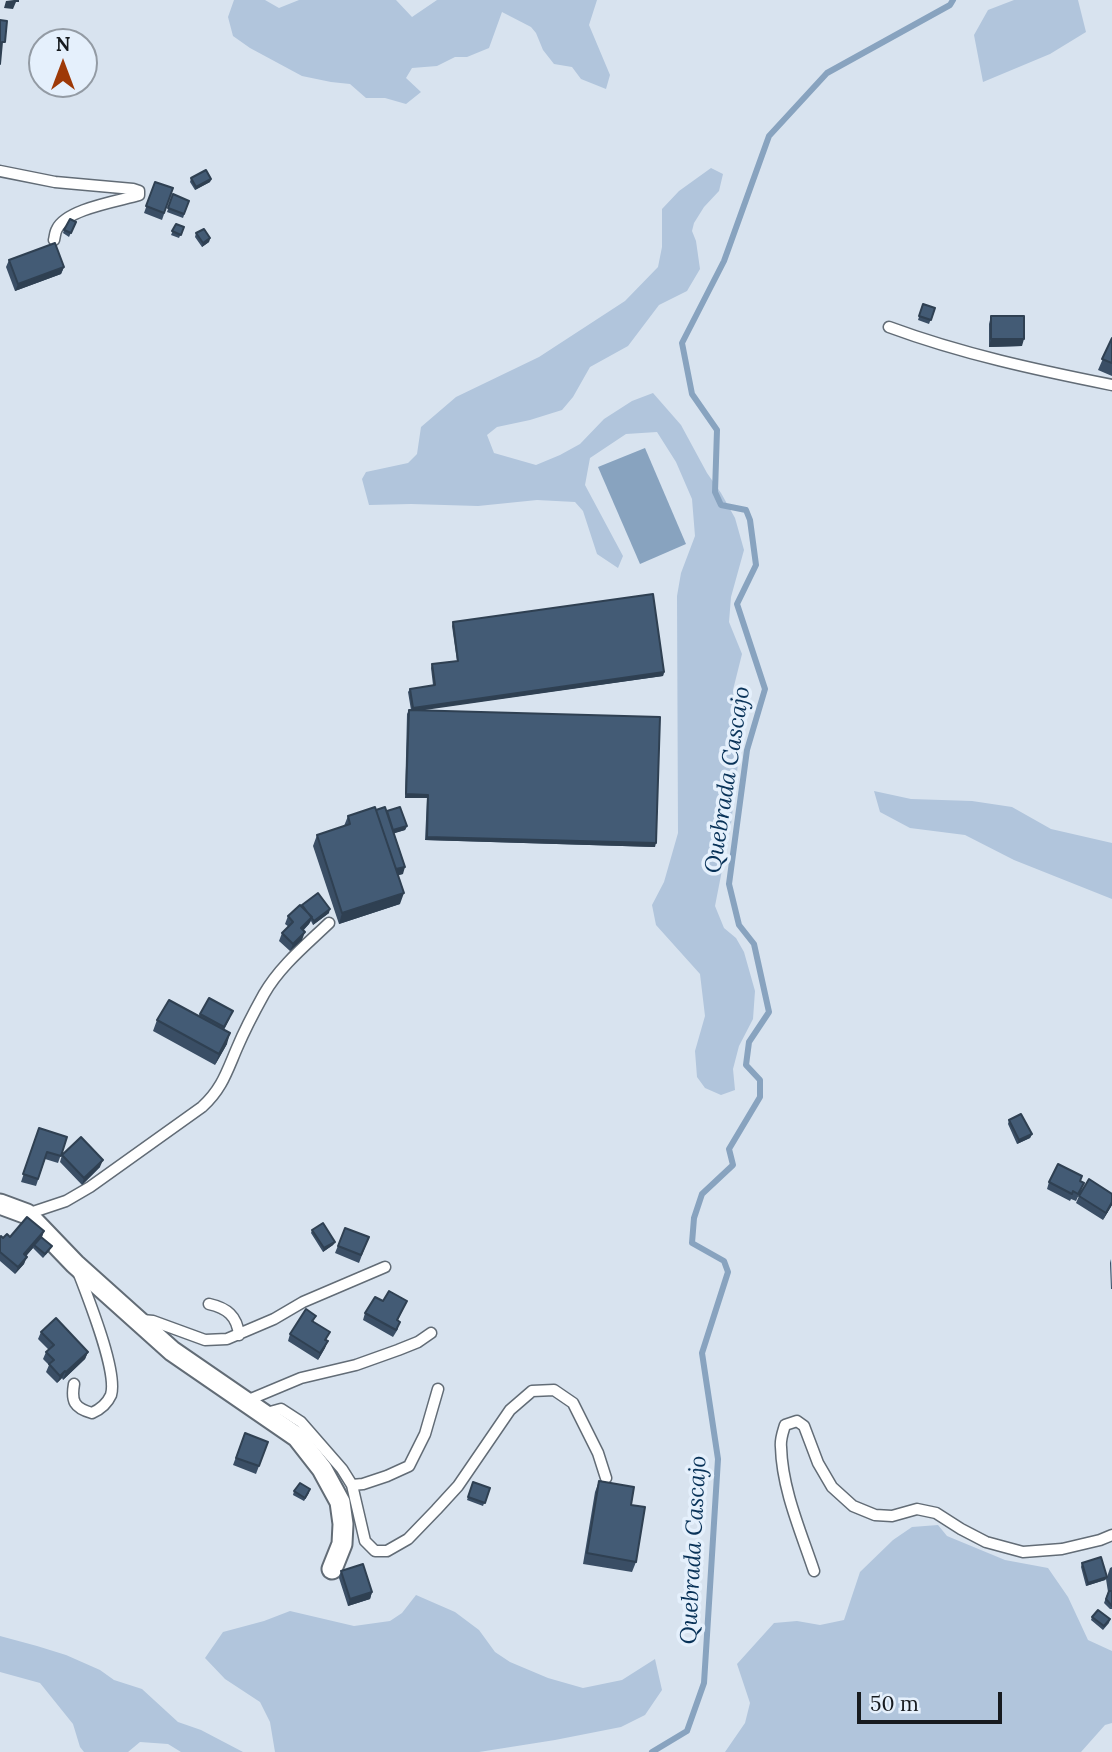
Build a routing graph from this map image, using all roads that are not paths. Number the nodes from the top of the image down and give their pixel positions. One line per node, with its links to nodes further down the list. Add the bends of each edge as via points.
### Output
1 (0, 171): 2 (lane, via 139,191 139,195 65,219)
2 (54, 240)
3 (889, 327): 4 (lane, via 929,342)
4 (1112, 386)
5 (329, 923): 7 (lane, via 284,965 266,991 213,1097 90,1187)
6 (0, 1203): 7 (street)
7 (27, 1214): 8 (street)
8 (75, 1264): 11 (street); 14 (lane, via 113,1380 103,1408 92,1413 76,1405)
9 (385, 1267): 13 (lane)
10 (209, 1304): 13 (lane, via 231,1314)
11 (135, 1320): 13 (lane, via 153,1321 205,1340); 16 (street, via 180,1358)
12 (431, 1333): 16 (lane, via 398,1350 301,1378)
13 (239, 1335)
14 (74, 1384)
15 (438, 1389): 19 (lane, via 425,1434 409,1466)
16 (245, 1402): 17 (street)
17 (262, 1414): 19 (lane, via 281,1409 301,1422); 21 (street, via 297,1437 340,1502 342,1544)
18 (606, 1478): 19 (lane, via 573,1403 554,1390 532,1391 510,1410 458,1486 408,1539 387,1551 375,1551 365,1541)
19 (352, 1485)
20 (1112, 1535): 22 (lane, via 1062,1549 1023,1552 986,1542 936,1513 917,1509 875,1515 853,1506 832,1487 804,1426 797,1422 785,1425 780,1444 787,1486)
21 (332, 1569)
22 (814, 1572)

